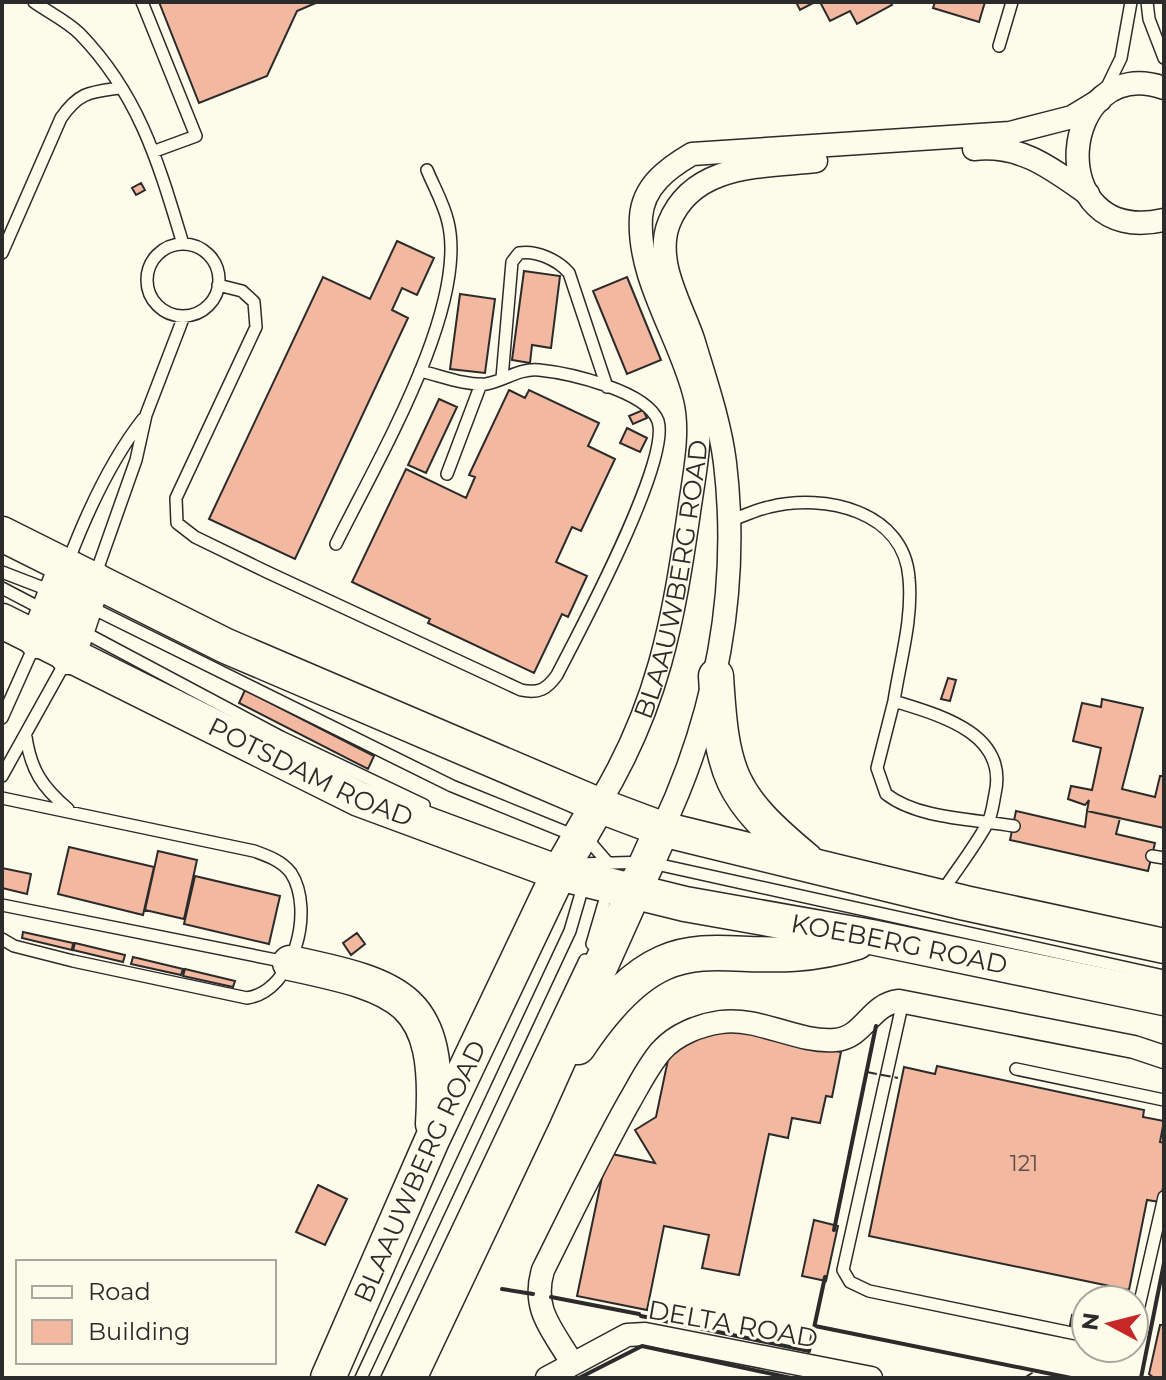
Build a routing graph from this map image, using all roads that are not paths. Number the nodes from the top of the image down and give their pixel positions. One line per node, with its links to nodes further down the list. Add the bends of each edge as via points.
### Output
1 (34, 2): 6 (lane)
2 (142, 2): 12 (lane, via 196,136)
3 (1012, 2): 7 (lane)
4 (1131, 2): 11 (lane, via 1121,58)
5 (1147, 2): 8 (lane)
6 (47, 6): 9 (lane, via 79,33)
7 (999, 46)
8 (1164, 58)
9 (120, 88): 12 (lane); 19 (lane, via 74,100 61,118)
10 (1164, 88): 11 (street, via 1137,85)
11 (1100, 100): 14 (street, via 1075,145); 15 (street, via 1072,117 1010,133 692,154 667,168)
12 (155, 151): 18 (lane)
13 (427, 170): 22 (lane, via 448,221 451,261)
14 (1088, 194): 16 (street, via 1042,161 990,147 741,169 694,187); 17 (street, via 1123,220)
15 (646, 198): 16 (street); 41 (street, BLAAUWBERG ROAD, via 641,235 648,267 689,376 699,424 665,657 622,767)
16 (674, 213): 28 (street, BLAAUWBERG ROAD, via 666,258 709,393 725,462)
17 (1164, 220)
18 (183, 244): 20 (lane, via 212,259); 21 (lane, via 154,260 148,281 163,310)
19 (2, 253)
20 (218, 285): 21 (lane, via 205,309); 25 (lane, via 248,295 258,319 176,498 177,523 267,572 521,690 540,691 557,675 613,561 658,450 658,421 646,403)
21 (184, 316): 26 (lane)
22 (420, 371): 24 (lane); 30 (lane)
23 (502, 378): 24 (lane); 25 (lane, via 538,369); 25 (lane, via 512,262 526,252 562,265 569,273)
24 (481, 384): 27 (lane)
25 (607, 387)
26 (146, 415): 33 (lane, via 136,460 107,534); 33 (lane, via 124,443 83,524)
27 (447, 474)
28 (727, 521): 35 (street, BLAAUWBERG ROAD, via 726,608); 36 (lane, via 770,506 818,504 860,513 886,526 909,574 909,615)
29 (2, 534): 33 (main road, POTSDAM ROAD)
30 (336, 544)
31 (2, 572): 33 (lane)
32 (2, 588): 33 (lane)
33 (66, 613): 34 (main road, POTSDAM ROAD); 37 (lane); 38 (lane); 41 (main road, POTSDAM ROAD, via 226,646); 42 (lane, via 281,737); 48 (lane, via 452,786); 48 (main road, POTSDAM ROAD, via 359,799)
34 (2, 621)
35 (716, 676): 46 (street, BLAAUWBERG ROAD, via 694,753); 47 (main road, via 722,747 732,781 751,811)
36 (894, 701): 44 (lane, via 947,719 989,748 998,783); 44 (lane, via 877,768 886,794 914,808)
37 (2, 718)
38 (26, 736): 39 (lane); 43 (lane, via 39,781)
39 (2, 776)
40 (2, 798): 43 (lane)
41 (598, 805): 46 (main road, POTSDAM ROAD); 48 (main road, BLAAUWBERG ROAD)
42 (432, 809)
43 (70, 810): 54 (lane, via 278,860 298,889 299,926)
44 (989, 821): 45 (lane); 49 (lane)
45 (1014, 826)
46 (662, 829): 47 (main road, KOEBERG ROAD); 48 (main road, BLAAUWBERG ROAD)
47 (813, 866): 49 (main road, KOEBERG ROAD)
48 (592, 867): 51 (main road, KOEBERG ROAD); 55 (lane); 61 (main road, BLAAUWBERG ROAD); 62 (main road, BLAAUWBERG ROAD); 68 (lane, via 570,931); 69 (lane, via 593,942)
49 (940, 896): 53 (main road, KOEBERG ROAD)
50 (2, 905): 54 (lane)
51 (871, 937): 56 (main road, KOEBERG ROAD); 61 (main road, via 820,951 702,952 657,964 610,1003)
52 (2, 939): 54 (lane, via 73,961 239,998 256,997 272,987)
53 (1164, 946)
54 (290, 963): 62 (main road, via 373,983 412,1011 435,1061)
55 (1164, 976)
56 (1164, 998)
57 (903, 1001): 58 (street); 65 (lane, via 843,1270 846,1277 869,1291); 66 (street, via 880,1006 859,1030 830,1041 724,1022 690,1031 662,1050 609,1138 537,1290 543,1315)
58 (1164, 1057)
59 (1016, 1069): 60 (lane)
60 (1164, 1100)
61 (534, 1114): 70 (main road, BLAAUWBERG ROAD)
62 (432, 1140): 67 (main road, BLAAUWBERG ROAD)
63 (1164, 1197): 64 (lane)
64 (1144, 1284)
65 (1070, 1333)
66 (572, 1363): 71 (street, DELTA ROAD); 72 (street, DELTA ROAD, via 627,1335 645,1334)
67 (328, 1378)
68 (361, 1378)
69 (387, 1378)
70 (409, 1378)
71 (547, 1378)
72 (871, 1378)

